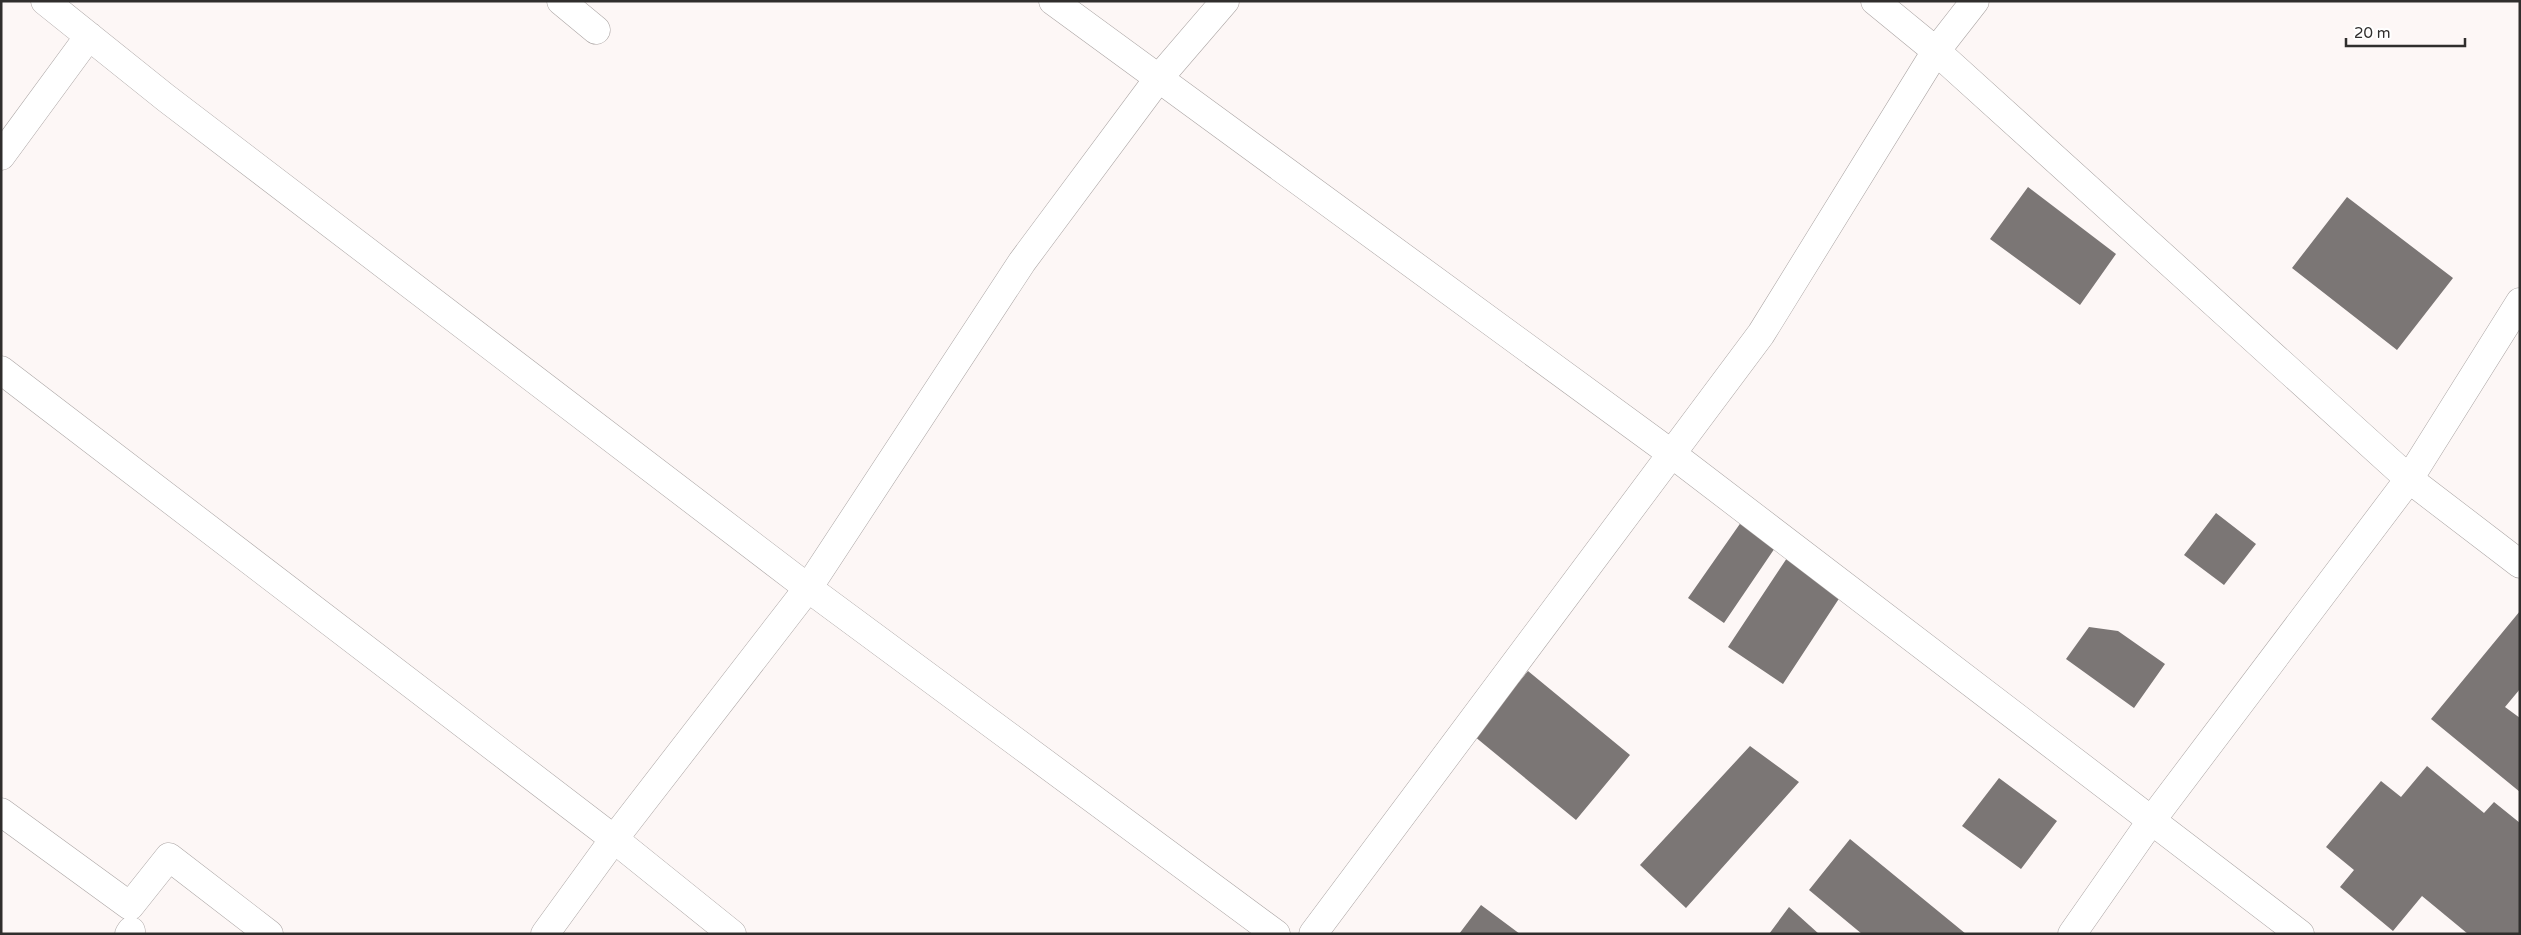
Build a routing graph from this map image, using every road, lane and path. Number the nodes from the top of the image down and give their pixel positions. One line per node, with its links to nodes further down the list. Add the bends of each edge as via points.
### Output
1 (45, 1): 7 (main road)
2 (561, 1): 8 (main road)
3 (1053, 1): 11 (main road)
4 (1225, 1): 11 (main road)
5 (1875, 1): 10 (main road)
6 (1974, 1): 10 (main road)
7 (70, 10): 9 (main road)
8 (596, 30)
9 (88, 36): 12 (main road); 18 (main road)
10 (1936, 52): 15 (main road, via 1761,334); 16 (main road)
11 (1158, 79): 15 (main road); 18 (main road, via 1022,262)
12 (1, 156)
13 (2520, 302): 16 (main road)
14 (1, 370): 21 (main road)
15 (1672, 454): 20 (main road); 26 (main road)
16 (2409, 479): 17 (main road); 20 (main road)
17 (2520, 564)
18 (808, 588): 21 (main road); 25 (main road)
19 (1, 812): 22 (main road, via 130,906 169,857)
20 (2151, 821): 27 (main road); 28 (main road)
21 (614, 839): 23 (main road); 24 (main road)
22 (269, 934)
23 (545, 934)
24 (732, 934)
25 (1276, 934)
26 (1313, 934)
27 (2072, 934)
28 (2300, 934)

